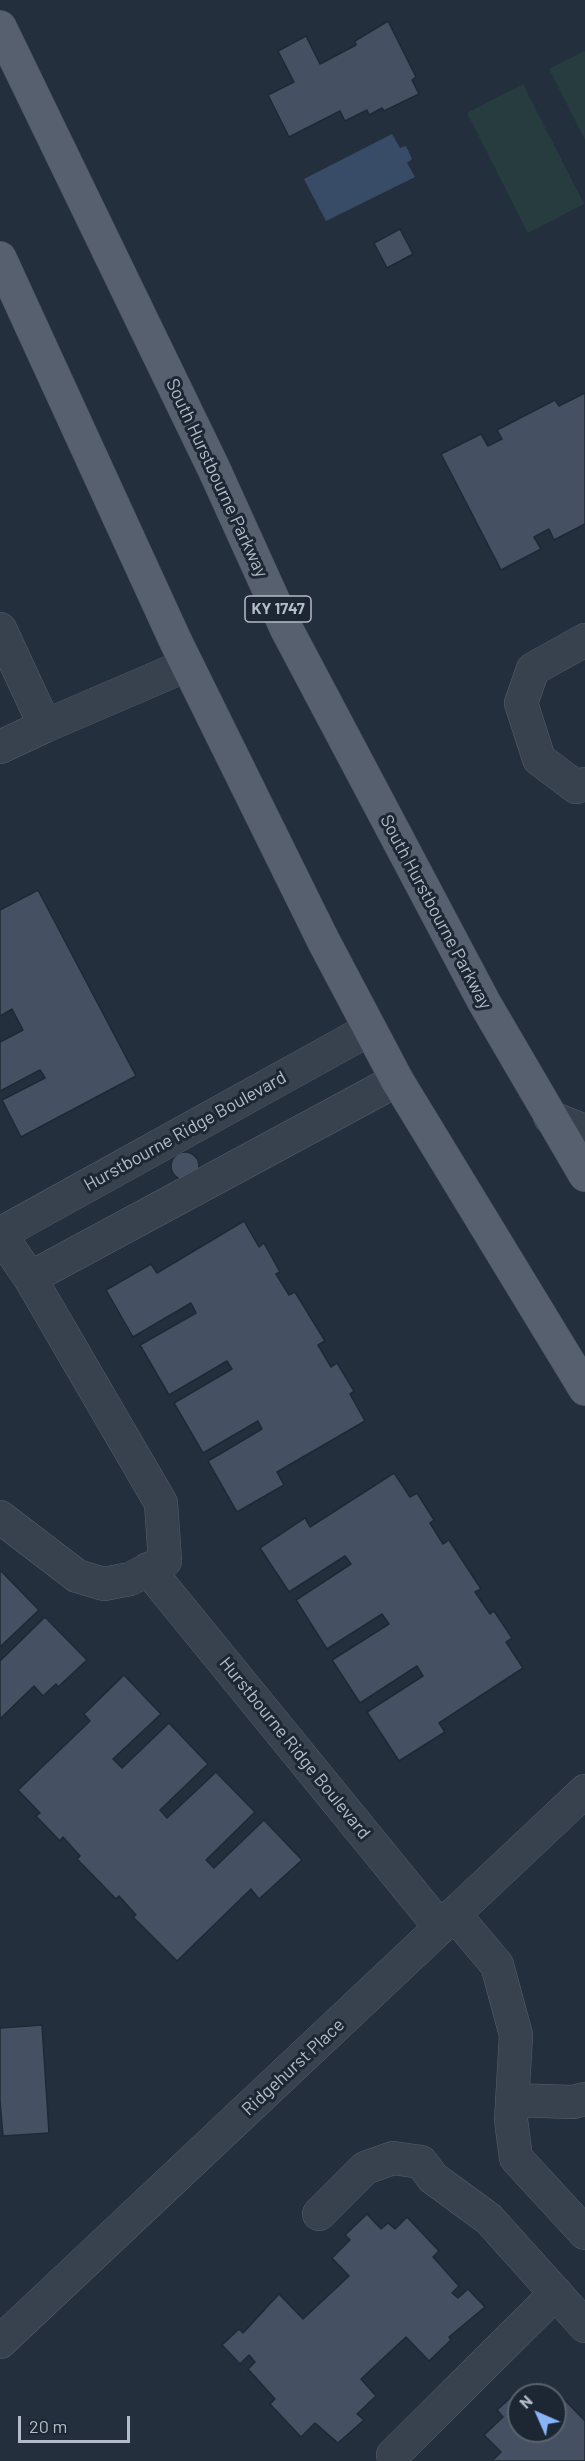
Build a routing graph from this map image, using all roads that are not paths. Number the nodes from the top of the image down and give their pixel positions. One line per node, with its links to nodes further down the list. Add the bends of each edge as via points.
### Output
1 (0, 27): 11 (main road, South Hurstbourne Parkway / KY 1747, via 214,469 286,628 478,992)
2 (0, 258): 5 (main road)
3 (0, 628): 6 (street)
4 (585, 640): 8 (street, via 533,669 521,703 539,759 576,787)
5 (187, 665): 6 (street); 9 (main road)
6 (45, 726): 7 (street)
7 (0, 747)
8 (585, 784)
9 (370, 1029): 10 (main road); 14 (street, Hurstbourne Ridge Boulevard)
10 (397, 1080): 15 (street); 16 (main road)
11 (550, 1118): 12 (street); 13 (main road, South Hurstbourne Parkway / KY 1747)
12 (585, 1131)
13 (585, 1175)
14 (0, 1234): 15 (street, Hurstbourne Ridge Boulevard)
15 (30, 1278): 18 (street, Hurstbourne Ridge Boulevard, via 161,1503 165,1561)
16 (585, 1389)
17 (0, 1517): 18 (street, Hurstbourne Ridge Boulevard, via 77,1576 104,1584 130,1579)
18 (148, 1569): 20 (street, Hurstbourne Ridge Boulevard)
19 (585, 1791): 20 (street, Ridgehurst Place)
20 (447, 1921): 22 (street, Hurstbourne Ridge Boulevard, via 497,1965 516,2035); 27 (street, Ridgehurst Place)
21 (585, 2099): 22 (street)
22 (512, 2100): 24 (street, Hurstbourne Ridge Boulevard, via 516,2158)
23 (319, 2214): 25 (street, via 365,2168 393,2158 421,2162 433,2178 489,2219)
24 (585, 2234)
25 (556, 2294): 26 (street); 28 (street)
26 (585, 2326)
27 (0, 2342)
28 (393, 2455)

